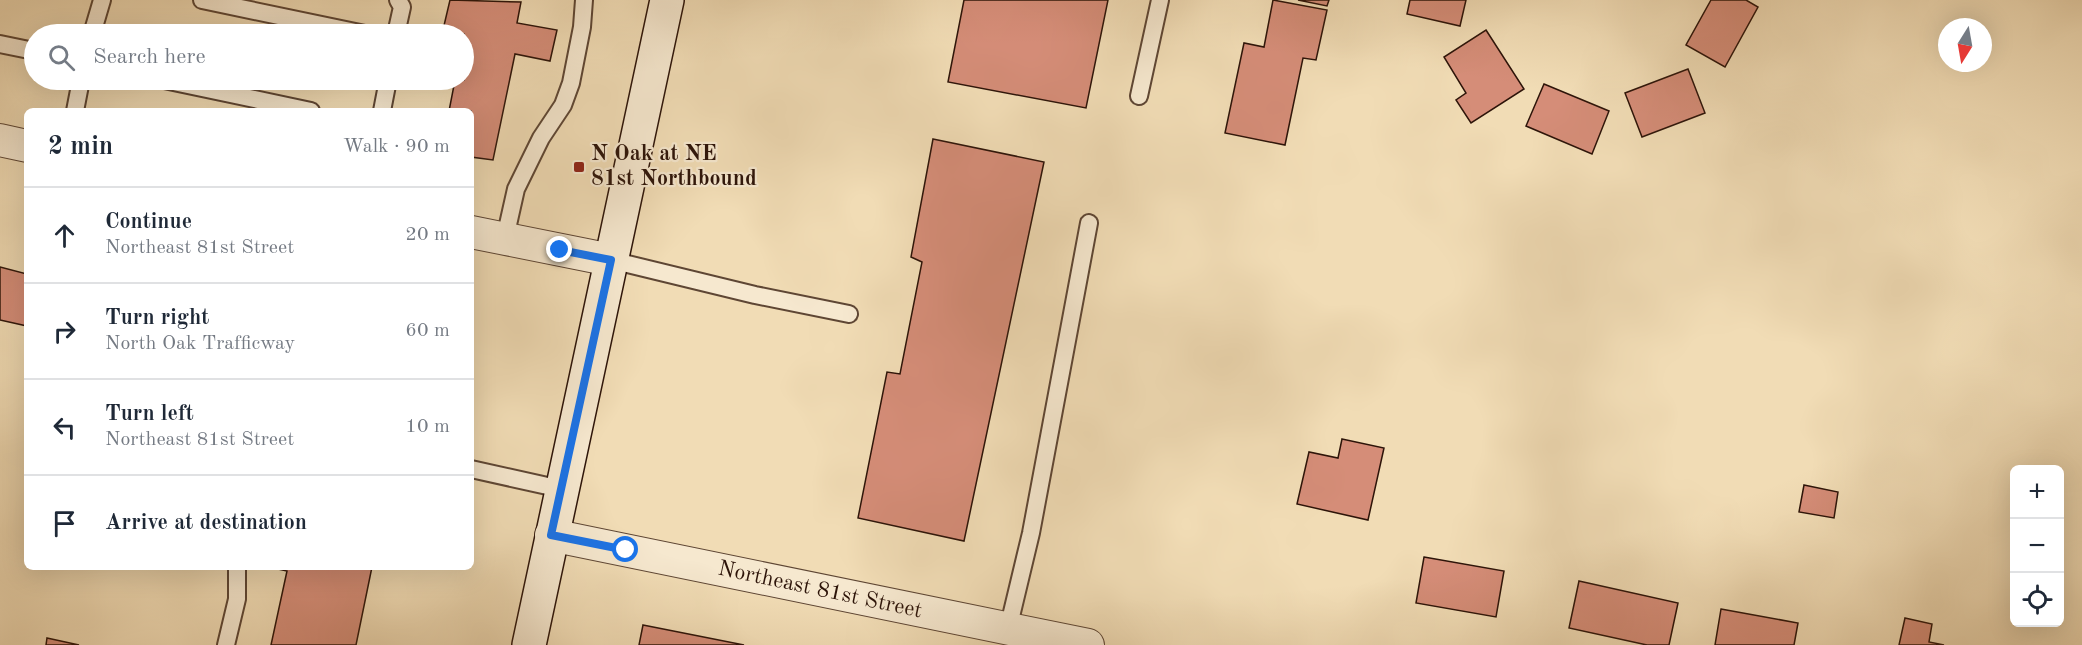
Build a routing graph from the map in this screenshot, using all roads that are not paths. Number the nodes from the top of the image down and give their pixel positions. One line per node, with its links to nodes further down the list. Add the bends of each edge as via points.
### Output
1 (102, 0): 7 (lane)
2 (202, 0): 8 (lane)
3 (398, 0): 9 (lane, via 402,7)
4 (584, 0): 23 (lane, via 571,83 563,105 541,138 516,189)
5 (667, 0): 24 (main road)
6 (1160, 0): 15 (lane)
7 (95, 24)
8 (317, 24)
9 (398, 24)
10 (0, 44): 11 (lane)
11 (24, 49)
12 (79, 90): 16 (lane)
13 (212, 90): 17 (lane)
14 (386, 90): 18 (lane)
15 (1139, 96)
16 (76, 108)
17 (297, 108)
18 (383, 108)
19 (0, 140): 20 (street)
20 (24, 145)
21 (1089, 223): 30 (lane, via 1031,534)
22 (474, 233): 23 (street)
23 (505, 238): 24 (street)
24 (611, 260): 25 (lane); 27 (main road)
25 (849, 314)
26 (474, 470): 27 (lane)
27 (561, 489): 28 (main road)
28 (551, 535): 30 (street, Northeast 81st Street); 32 (main road)
29 (237, 570): 31 (lane, via 237,598)
30 (1008, 628): 33 (street, Northeast 81st Street)
31 (226, 645)
32 (529, 645)
33 (1088, 645)

